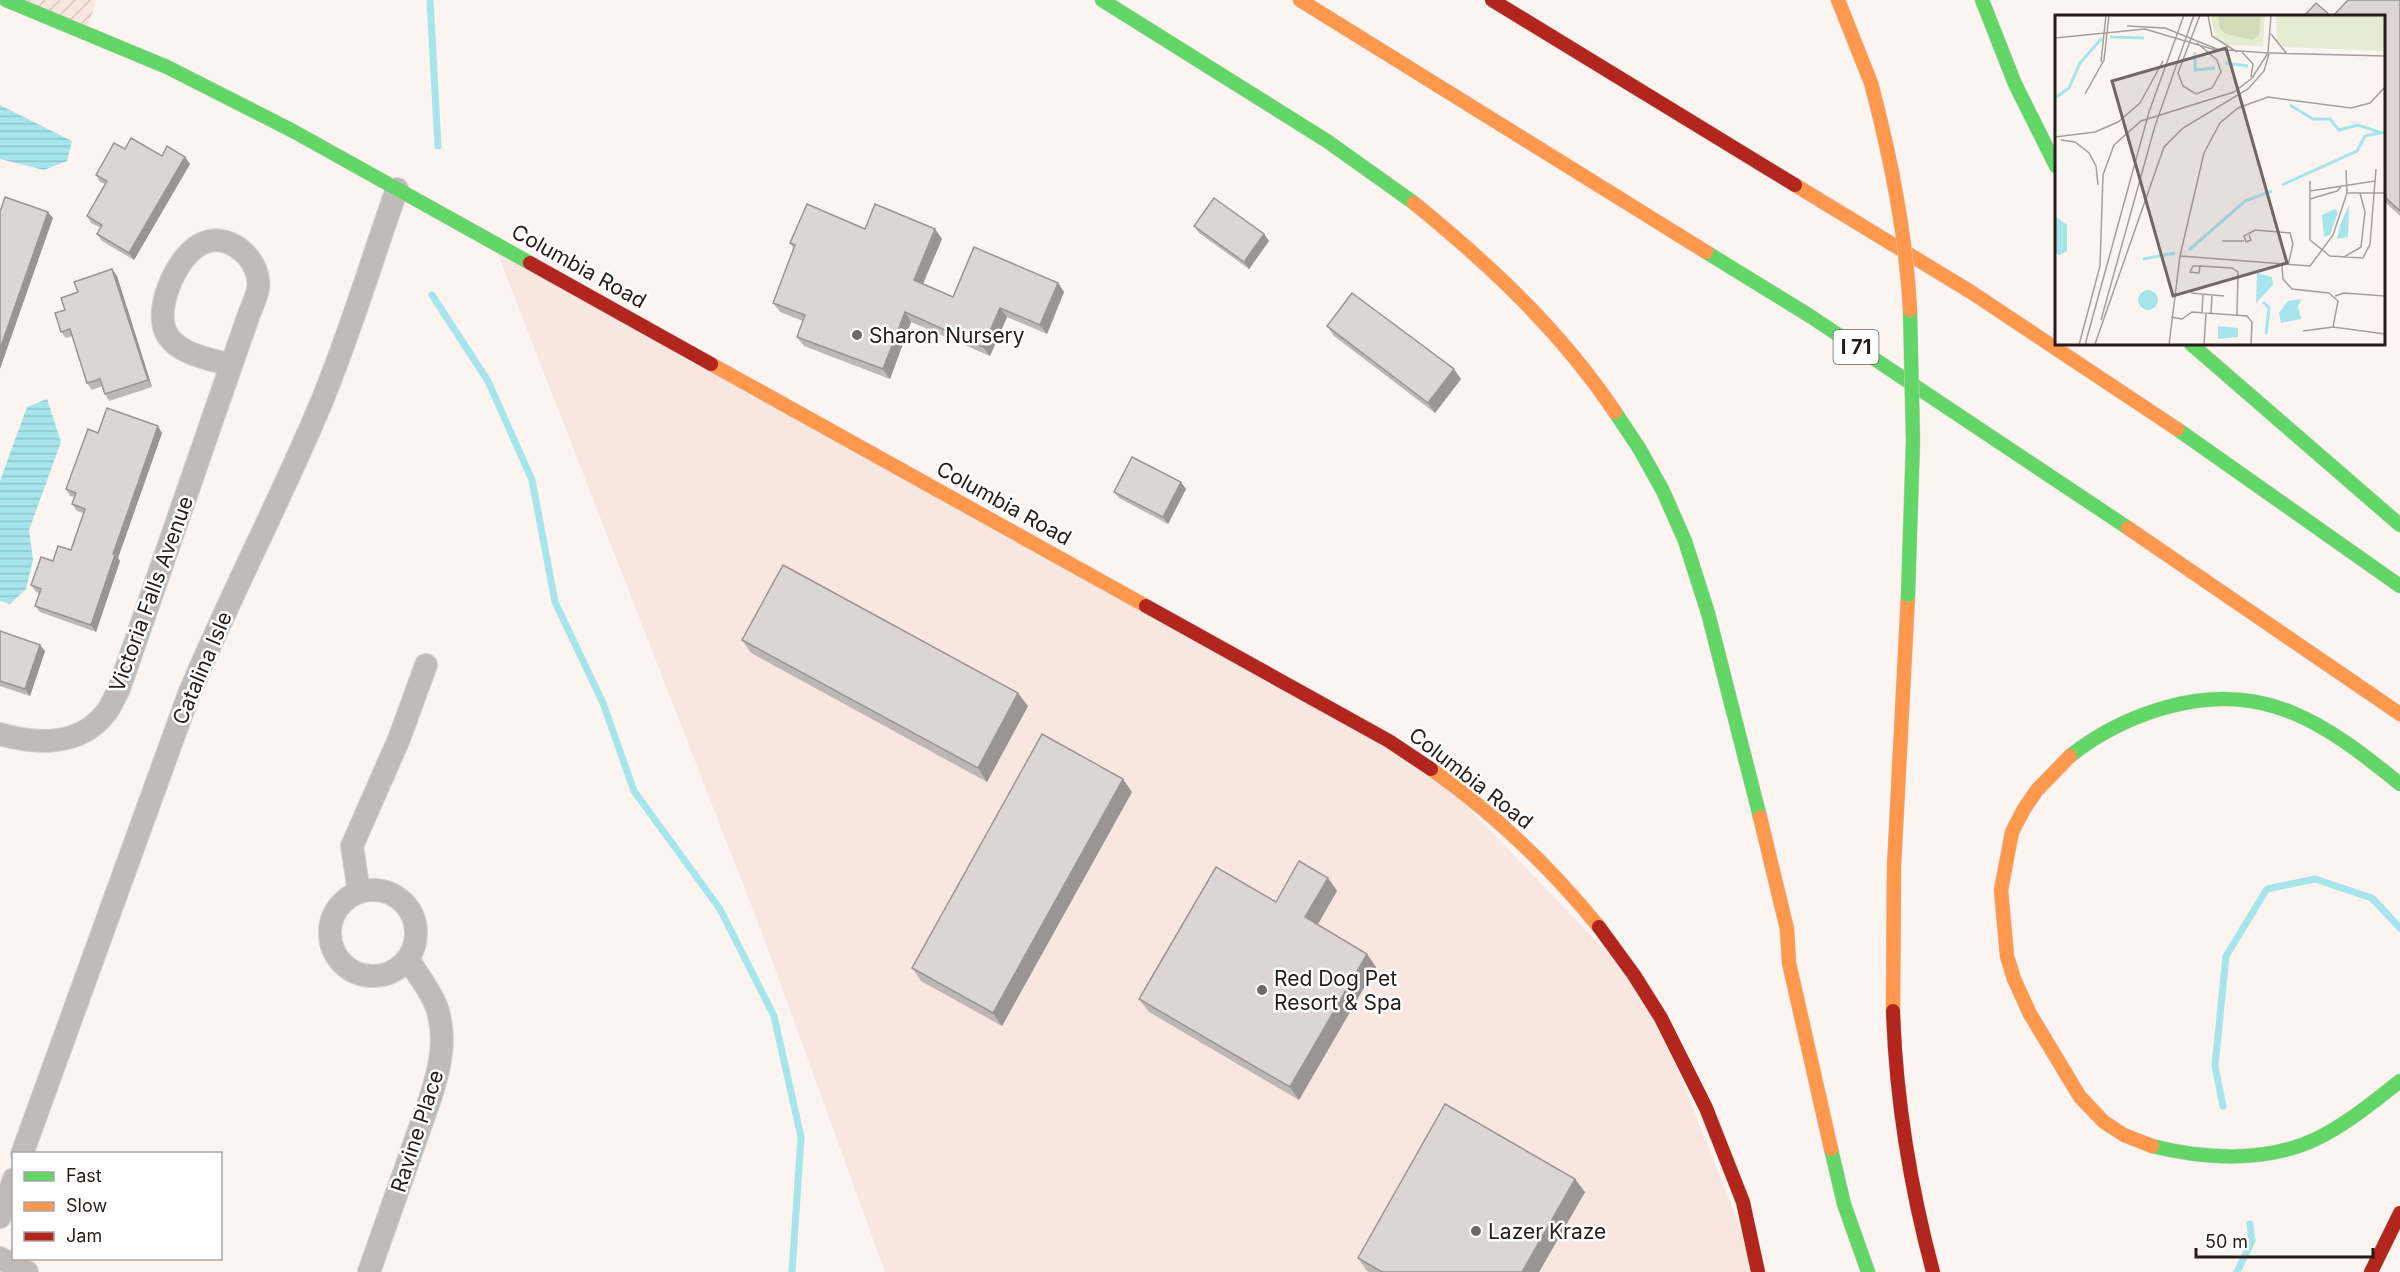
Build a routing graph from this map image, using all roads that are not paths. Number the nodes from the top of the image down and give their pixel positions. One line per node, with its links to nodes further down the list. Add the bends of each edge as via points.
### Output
1 (6, 0): 8 (main road, Columbia Road, via 167,67)
2 (1102, 0): 28 (main road, via 1328,141 1418,205 1499,274 1561,338 1624,424 1676,517 1707,606 1787,929 1789,963 1844,1204)
3 (1300, 0): 14 (main road, I 71, via 1810,316)
4 (1492, 0): 12 (main road, via 1971,292 2162,419)
5 (1838, 0): 29 (main road, bridge, via 1871,83 1897,187 1908,275 1913,453 1893,878 1892,984 1896,1090 1907,1167)
6 (1982, 0): 7 (main road, via 2033,126)
7 (2055, 164)
8 (397, 189): 20 (street, Catalina Isle, via 320,405 189,694); 27 (main road, Columbia Road, via 1389,741 1502,823 1552,871 1602,929 1648,995 1712,1119 1748,1218)
9 (2192, 345): 11 (main road)
10 (231, 365): 10 (street, Victoria Falls Avenue, via 258,288 255,268 240,248 224,241 205,242 175,269 162,309 165,331 176,344 195,355); 15 (street, Victoria Falls Avenue, via 119,688 106,713 85,731 60,741 28,741)
11 (2400, 525)
12 (2400, 586)
13 (426, 665): 17 (street, via 399,739 352,846)
14 (2400, 714)
15 (0, 734)
16 (2400, 784): 19 (main road, via 2326,731 2282,709 2240,698 2192,699 2134,716 2074,751 2036,789 2012,831 2000,893 2007,958 2030,1016 2075,1093 2105,1123 2139,1141 2171,1151 2213,1157 2265,1155 2305,1144 2341,1125)
17 (359, 891): 18 (street, via 386,891 410,909 417,938); 18 (street, via 341,904 333,917 330,932 336,955 344,965 370,976 385,975)
18 (408, 959): 26 (street, Ravine Place, via 436,1006 443,1038 439,1074)
19 (2400, 1081)
20 (23, 1152)
21 (12, 1184): 23 (street)
22 (2400, 1214): 30 (main road)
23 (0, 1216)
24 (0, 1258): 25 (street)
25 (27, 1272)
26 (369, 1272)
27 (1758, 1272)
28 (1868, 1272)
29 (1933, 1272)
30 (2371, 1272)

